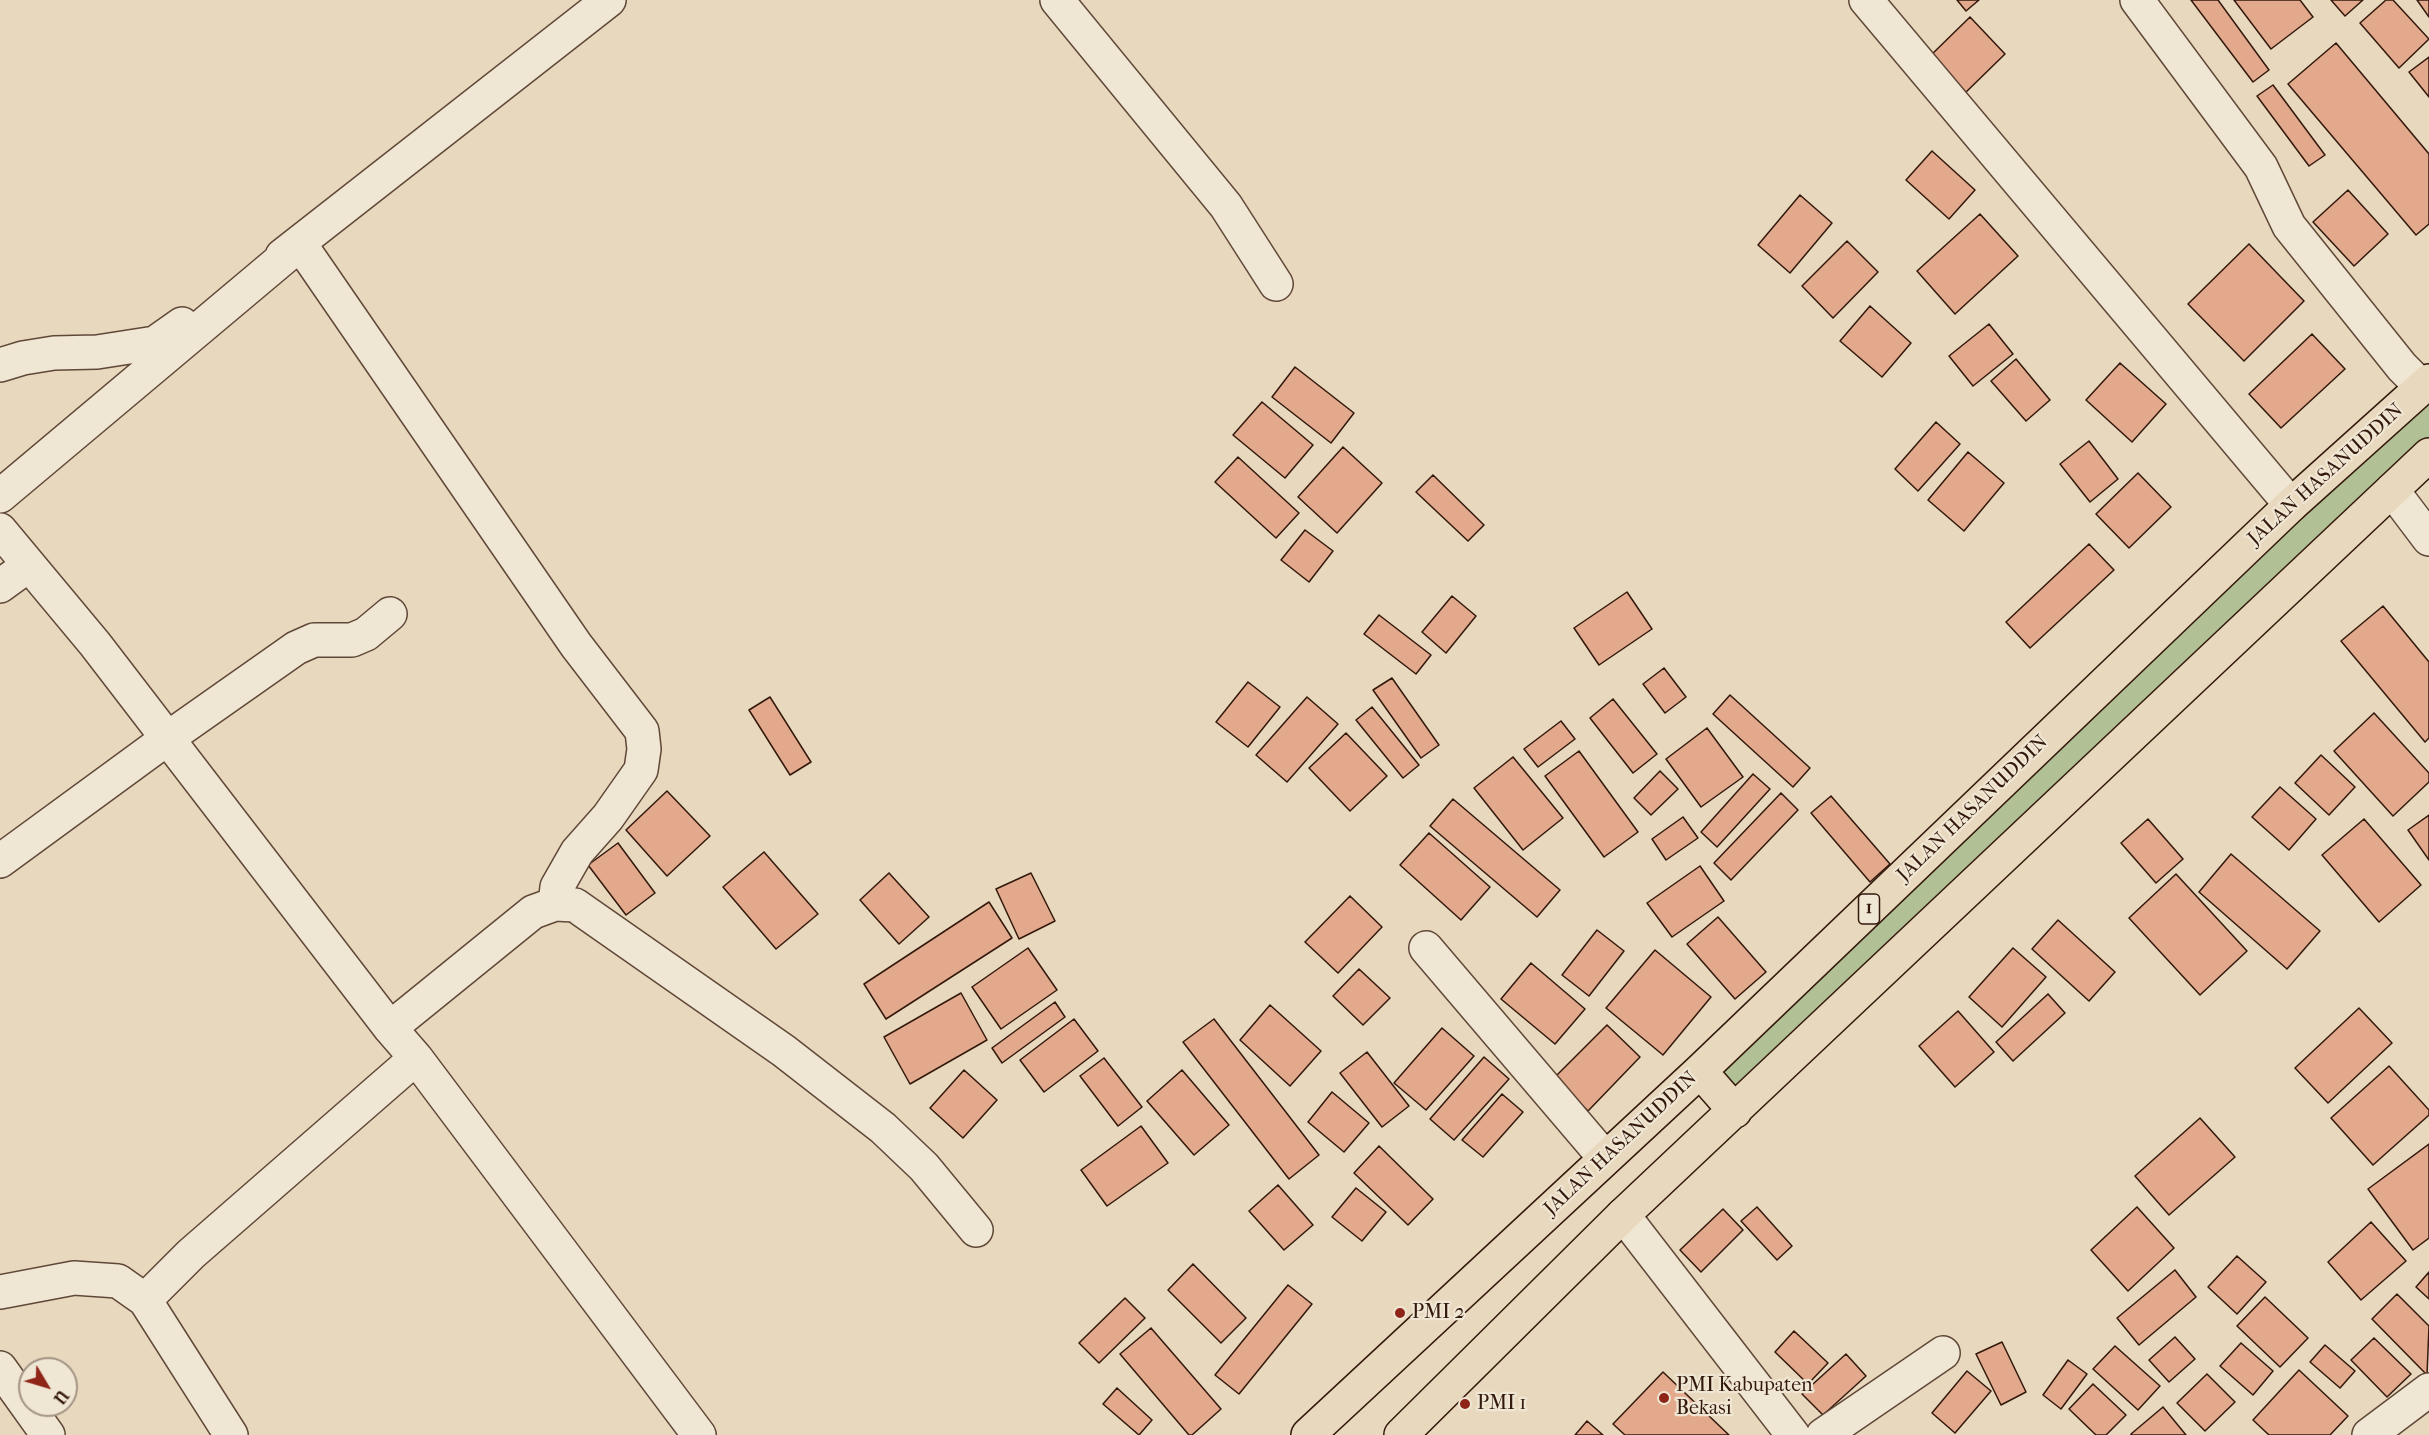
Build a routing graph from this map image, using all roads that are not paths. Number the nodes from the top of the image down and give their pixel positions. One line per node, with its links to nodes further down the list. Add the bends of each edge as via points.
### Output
1 (609, 0): 5 (street)
2 (1057, 0): 6 (street, via 1226,206)
3 (1866, 0): 12 (street)
4 (2137, 0): 8 (street, via 2261,167 2289,226 2402,367)
5 (300, 243): 7 (street, via 155,343 97,352 54,353); 11 (street); 20 (street, via 576,645 642,731 642,770 577,852 557,887)
6 (1276, 284)
7 (0, 365)
8 (2426, 384): 12 (highway, JALAN HASANUDDIN / 1)
9 (2429, 455): 10 (highway)
10 (2392, 490): 14 (street); 25 (highway)
11 (0, 496)
12 (2291, 505): 24 (highway, JALAN HASANUDDIN / 1)
13 (0, 530): 15 (street)
14 (2429, 539)
15 (29, 565): 16 (street); 18 (street)
16 (0, 586)
17 (390, 614): 18 (street, via 352,640 314,640 296,648)
18 (168, 738): 19 (street); 22 (street)
19 (0, 861)
20 (555, 904): 22 (street, via 532,912); 28 (street, via 575,905 784,1051 883,1128 924,1167)
21 (1426, 948): 26 (street)
22 (390, 1028): 23 (street)
23 (416, 1058): 30 (street, via 192,1254); 36 (street)
24 (1700, 1071): 25 (highway); 26 (highway, JALAN HASANUDDIN / 1)
25 (1735, 1111): 27 (highway)
26 (1605, 1158): 37 (highway, JALAN HASANUDDIN / 1)
27 (1623, 1215): 38 (highway); 39 (street)
28 (976, 1230)
29 (0, 1292): 30 (street, via 74,1278 118,1281)
30 (145, 1300): 35 (street)
31 (1942, 1353): 40 (street)
32 (0, 1368): 34 (street)
33 (2429, 1390): 41 (street)
34 (48, 1435)
35 (231, 1435)
36 (699, 1435)
37 (1308, 1435)
38 (1401, 1435)
39 (1793, 1435)
40 (1823, 1435)
41 (2369, 1435)

